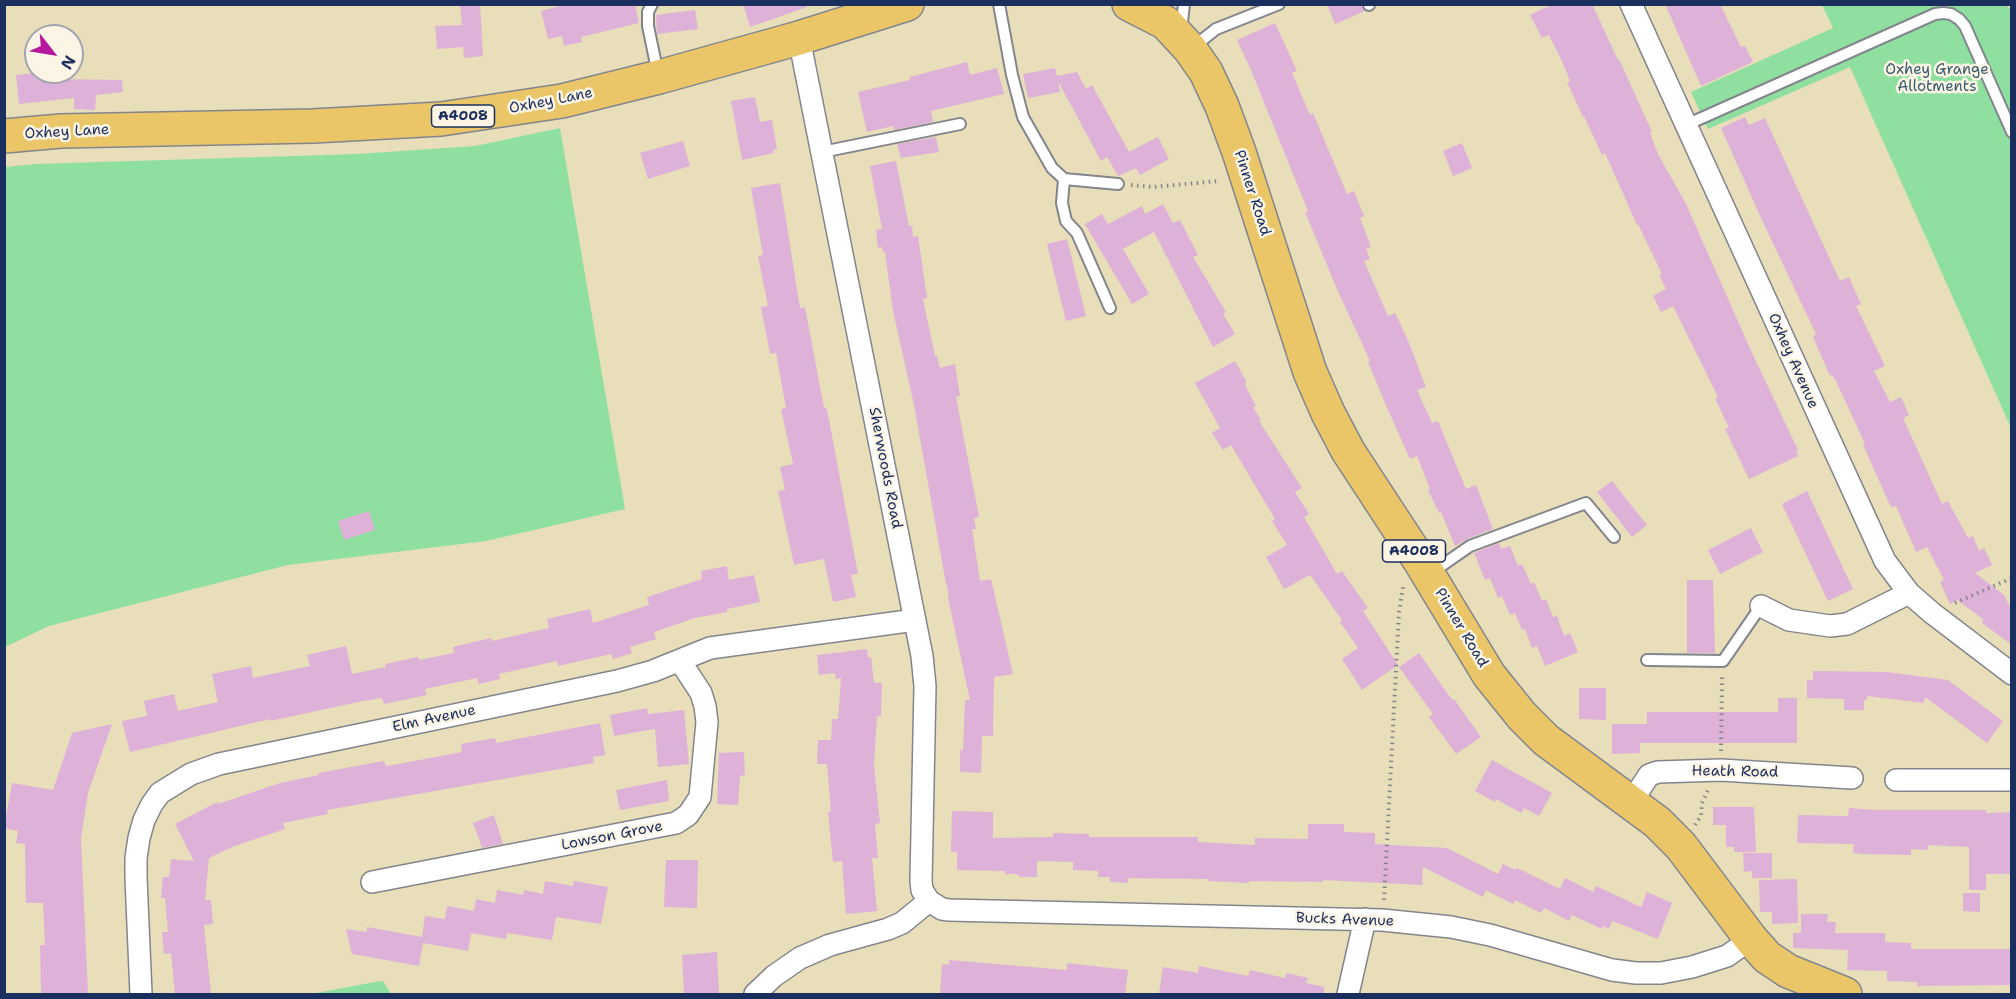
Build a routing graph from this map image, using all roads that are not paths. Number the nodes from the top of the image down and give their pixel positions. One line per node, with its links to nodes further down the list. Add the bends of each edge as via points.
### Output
1 (652, 4): 10 (lane, via 648,26)
2 (999, 4): 16 (lane, via 1023,117 1052,168)
3 (1129, 4): 9 (main road, Pinner Road / A4008, via 1166,23)
4 (1184, 4): 9 (lane)
5 (1279, 4): 9 (lane)
6 (1631, 4): 12 (street, Oxhey Avenue)
7 (897, 6): 8 (main road, Oxhey Lane / A4008)
8 (799, 38): 10 (main road, Oxhey Lane / A4008); 15 (street, Sherwoods Road)
9 (1185, 43): 20 (main road, Pinner Road / A4008, via 1206,72 1222,106 1310,372 1328,413 1348,451)
10 (659, 77): 14 (main road, Oxhey Lane / A4008, via 562,101 441,119)
11 (960, 124): 15 (lane)
12 (1686, 125): 13 (lane, via 1943,13 1951,14 1965,26); 21 (street, Oxhey Avenue, via 1885,561)
13 (2012, 132)
14 (4, 136)
15 (822, 152): 23 (street, Sherwoods Road)
16 (1064, 179): 17 (lane); 18 (lane, via 1062,203 1066,221 1077,233)
17 (1118, 184)
18 (1110, 308)
19 (1614, 537): 20 (lane, via 1586,503 1470,546)
20 (1424, 568): 30 (main road, Pinner Road / A4008, via 1489,675 1522,716 1546,740)
21 (1909, 593): 22 (street, via 1847,624 1830,626 1789,620); 26 (street, Oxhey Avenue)
22 (1761, 606): 24 (lane, via 1723,661)
23 (915, 620): 25 (street, Elm Avenue, via 727,645); 32 (street, Sherwoods Road, via 925,686 921,881)
24 (1647, 660)
25 (680, 661): 31 (street, Lowson Grove, via 701,693 707,722 700,797 688,815 676,823); 35 (street, Elm Avenue, via 617,681 219,764 173,783 152,804 137,848)
26 (2012, 674)
27 (1852, 778): 30 (street, Heath Road, via 1721,770 1658,772 1649,775)
28 (1896, 780): 29 (street)
29 (2012, 780)
30 (1632, 801): 34 (main road, Pinner Road / A4008, via 1681,846)
31 (372, 882)
32 (929, 901): 33 (street, Bucks Avenue, via 948,910); 36 (street, via 888,930 830,945 800,958)
33 (1373, 920): 34 (street, Bucks Avenue, via 1451,927 1636,973 1692,968 1727,956); 37 (street)
34 (1751, 939): 38 (main road, Pinner Road / A4008, via 1767,957 1788,971)
35 (141, 994)
36 (755, 994)
37 (1348, 994)
38 (1845, 994)

